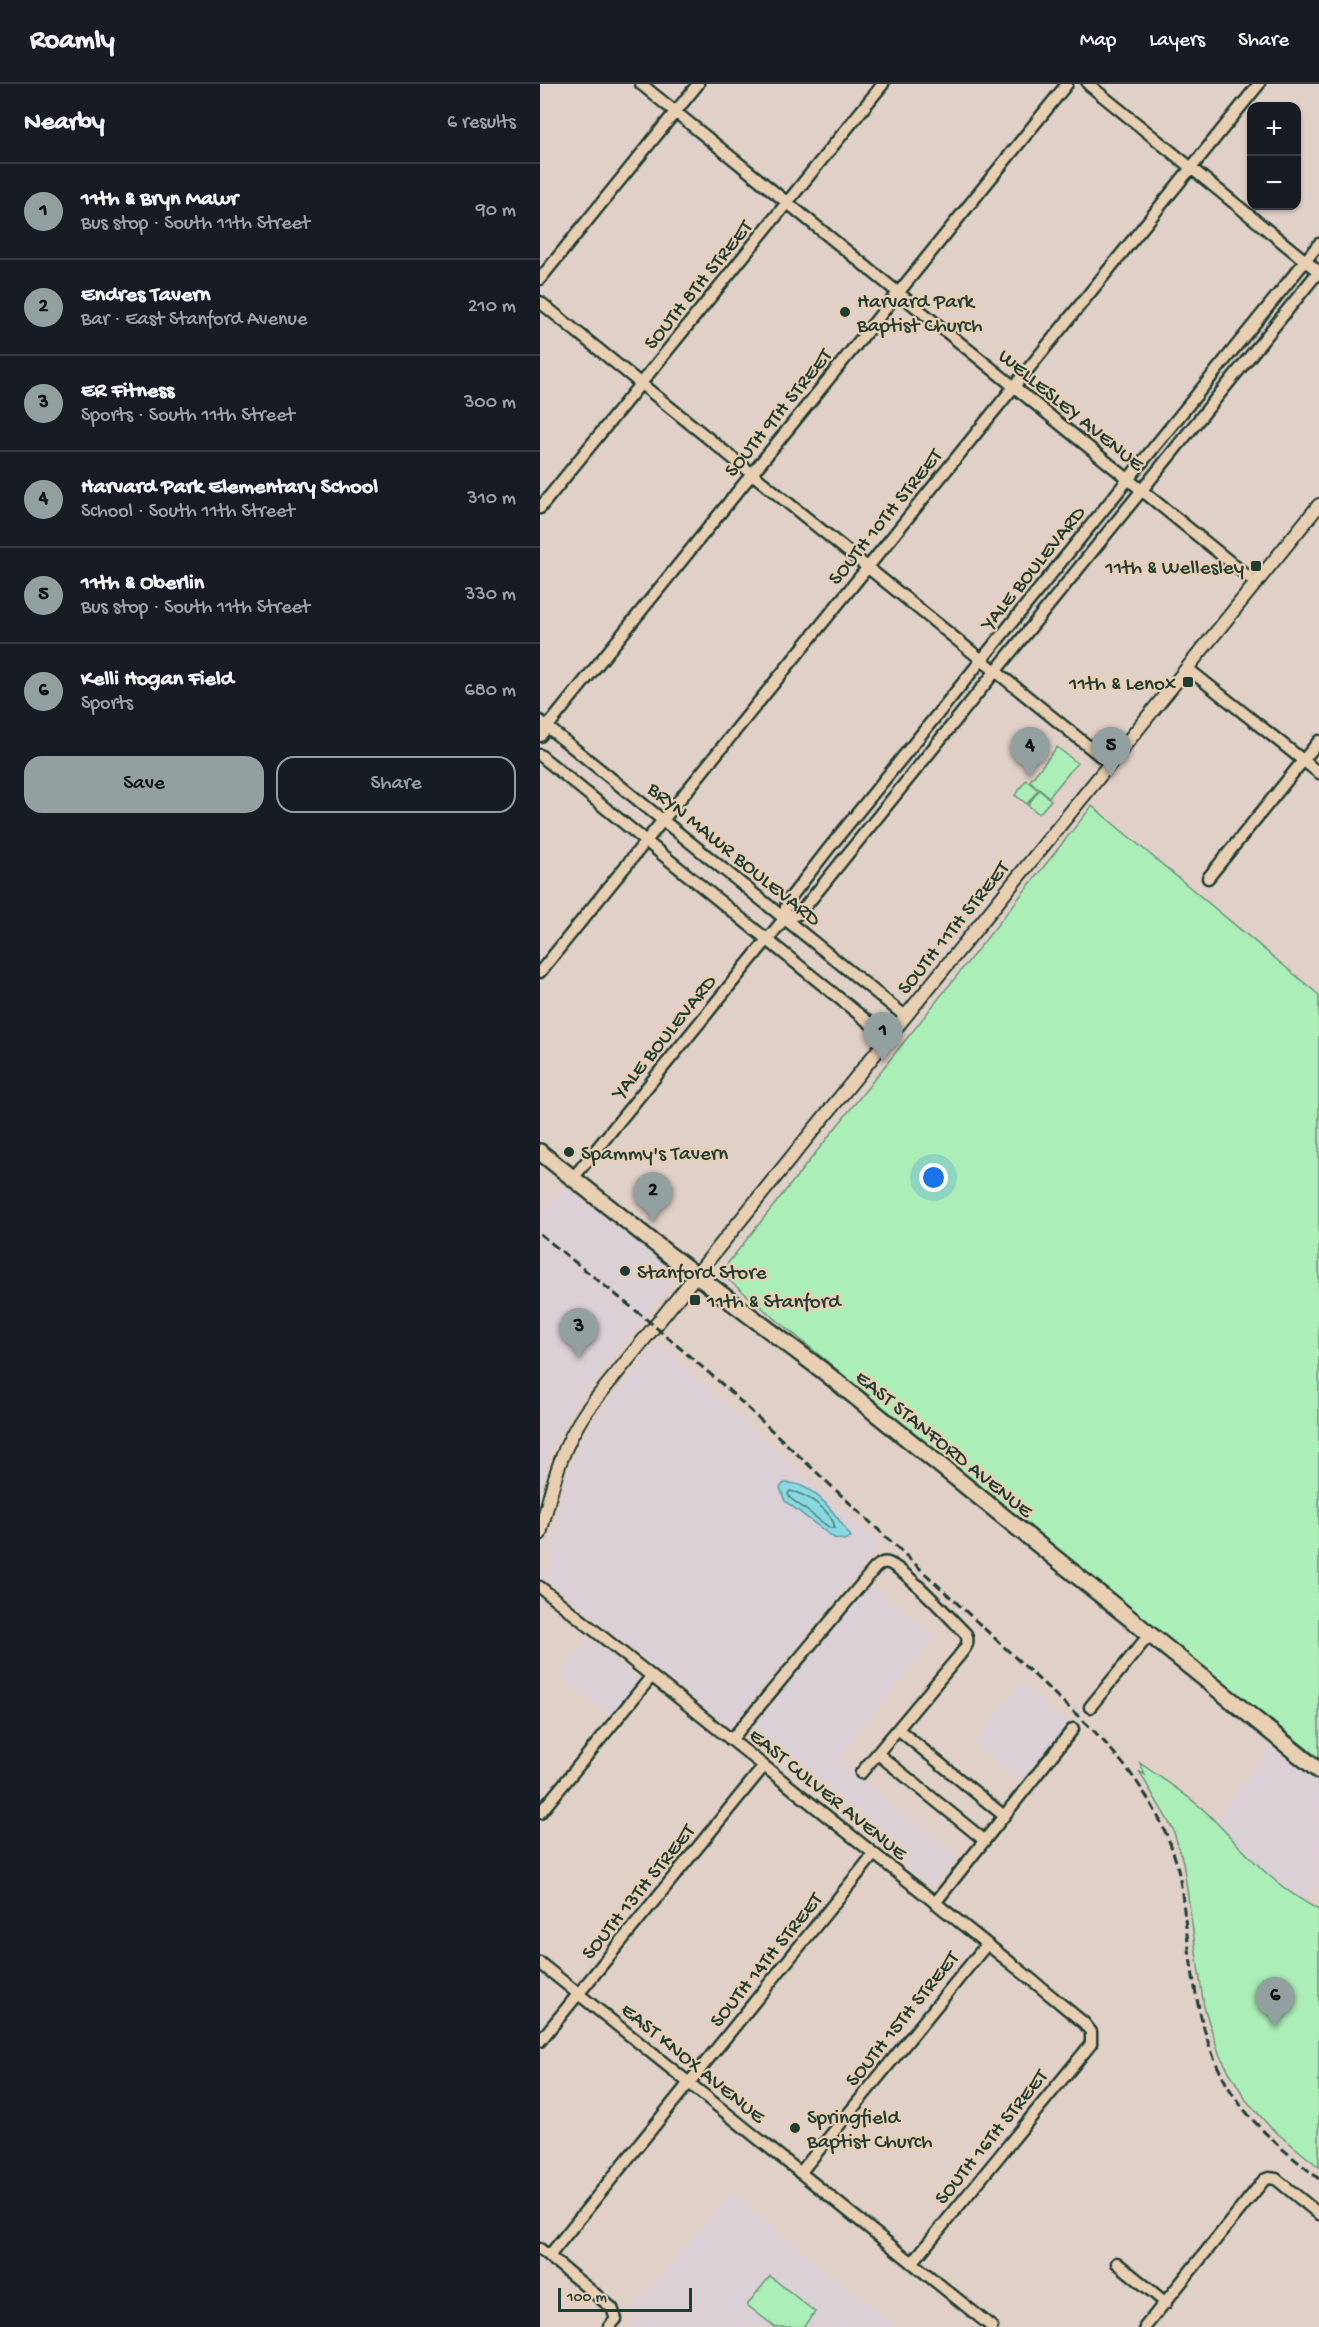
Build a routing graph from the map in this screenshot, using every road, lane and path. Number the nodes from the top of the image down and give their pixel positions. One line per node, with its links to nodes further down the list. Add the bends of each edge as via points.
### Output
1 (641, 84): 7 (street, WELLESLEY AVENUE)
2 (698, 84): 7 (street)
3 (884, 84): 9 (street, SOUTH 8TH STREET)
4 (1067, 84): 14 (street, SOUTH 9TH STREET)
5 (1088, 84): 8 (street)
6 (1259, 84): 8 (street, SOUTH 10TH STREET)
7 (676, 112): 9 (street, WELLESLEY AVENUE); 13 (street)
8 (1191, 168): 11 (street); 17 (street, SOUTH 10TH STREET)
9 (787, 203): 14 (street, WELLESLEY AVENUE); 16 (street, SOUTH 8TH STREET)
10 (1319, 244): 11 (street, YALE BOULEVARD)
11 (1305, 261): 12 (street); 19 (street, YALE BOULEVARD)
12 (1319, 272): 20 (street, YALE BOULEVARD)
13 (540, 279)
14 (898, 294): 17 (street, WELLESLEY AVENUE); 18 (street, SOUTH 9TH STREET)
15 (540, 302): 16 (street)
16 (641, 384): 18 (street); 22 (street, SOUTH 8TH STREET)
17 (1014, 387): 19 (street, WELLESLEY AVENUE); 23 (street, SOUTH 10TH STREET)
18 (752, 474): 23 (street); 28 (street, SOUTH 9TH STREET)
19 (1128, 479): 20 (street, WELLESLEY AVENUE); 25 (street, YALE BOULEVARD)
20 (1142, 490): 24 (street, WELLESLEY AVENUE); 27 (street, YALE BOULEVARD)
21 (1319, 505): 24 (street, SOUTH 11TH STREET)
22 (540, 508)
23 (868, 567): 25 (street); 35 (street, SOUTH 10TH STREET)
24 (1256, 583): 26 (street, SOUTH 11TH STREET)
25 (982, 659): 27 (street); 38 (street, YALE BOULEVARD, via 787,902)
26 (1187, 668): 32 (street); 33 (street, SOUTH 11TH STREET)
27 (996, 671): 33 (street); 38 (street, YALE BOULEVARD, via 800,913)
28 (544, 724): 29 (street, SOUTH 9TH STREET); 35 (street, BRYN MAWR BOULEVARD)
29 (540, 736)
30 (1319, 741): 32 (street)
31 (540, 755): 36 (street)
32 (1304, 761): 34 (street); 37 (street)
33 (1109, 763): 41 (street, SOUTH 11TH STREET)
34 (1319, 773)
35 (664, 820): 36 (street, SOUTH 10TH STREET); 38 (street, BRYN MAWR BOULEVARD)
36 (647, 841): 39 (street); 40 (street, SOUTH 10TH STREET)
37 (1208, 878)
38 (784, 919): 39 (street, YALE BOULEVARD); 41 (street, BRYN MAWR BOULEVARD)
39 (766, 940): 42 (street); 44 (street, YALE BOULEVARD)
40 (540, 972)
41 (905, 1016): 42 (street, SOUTH 11TH STREET)
42 (887, 1039): 45 (street, SOUTH 11TH STREET)
43 (540, 1152): 44 (main road, EAST STANFORD AVENUE)
44 (573, 1178): 45 (main road, EAST STANFORD AVENUE)
45 (696, 1274): 46 (street, SOUTH 11TH STREET, via 579,1422 556,1467); 48 (main road, EAST STANFORD AVENUE, via 822,1370)
46 (540, 1534)
47 (540, 1587): 49 (street, EAST CULVER AVENUE)
48 (1149, 1635): 50 (street); 56 (main road, EAST STANFORD AVENUE)
49 (651, 1677): 53 (street, EAST CULVER AVENUE); 58 (street)
50 (1090, 1707)
51 (1073, 1729): 59 (street)
52 (899, 1730): 53 (street, via 968,1640 906,1575 882,1563); 54 (street); 59 (street)
53 (731, 1740): 55 (street, EAST CULVER AVENUE)
54 (878, 1754): 57 (street); 60 (street)
55 (764, 1766): 61 (street, EAST CULVER AVENUE); 65 (street, SOUTH 13TH STREET)
56 (1319, 1771)
57 (861, 1773)
58 (540, 1813)
59 (1003, 1815): 60 (street)
60 (984, 1840): 62 (street)
61 (874, 1854): 62 (street, EAST CULVER AVENUE); 68 (street, SOUTH 14TH STREET)
62 (935, 1903): 63 (street, EAST CULVER AVENUE)
63 (987, 1944): 66 (street, EAST CULVER AVENUE); 69 (street, SOUTH 15TH STREET)
64 (540, 1963): 65 (street, EAST KNOX AVENUE)
65 (578, 1994): 67 (street, SOUTH 13TH STREET); 68 (street, EAST KNOX AVENUE)
66 (1091, 2032): 72 (street, SOUTH 16TH STREET, via 1091,2044)
67 (540, 2041)
68 (690, 2084): 69 (street, EAST KNOX AVENUE); 71 (street, SOUTH 14TH STREET)
69 (800, 2173): 72 (street, EAST KNOX AVENUE)
70 (1319, 2214): 74 (street, via 1269,2178 1260,2184)
71 (544, 2253): 75 (street, via 612,2308)
72 (912, 2263): 76 (street, EAST KNOX AVENUE)
73 (1117, 2263): 74 (street)
74 (1166, 2303): 78 (street)
75 (612, 2323)
76 (978, 2323): 77 (street, EAST KNOX AVENUE)
77 (992, 2327)
78 (1146, 2327)

